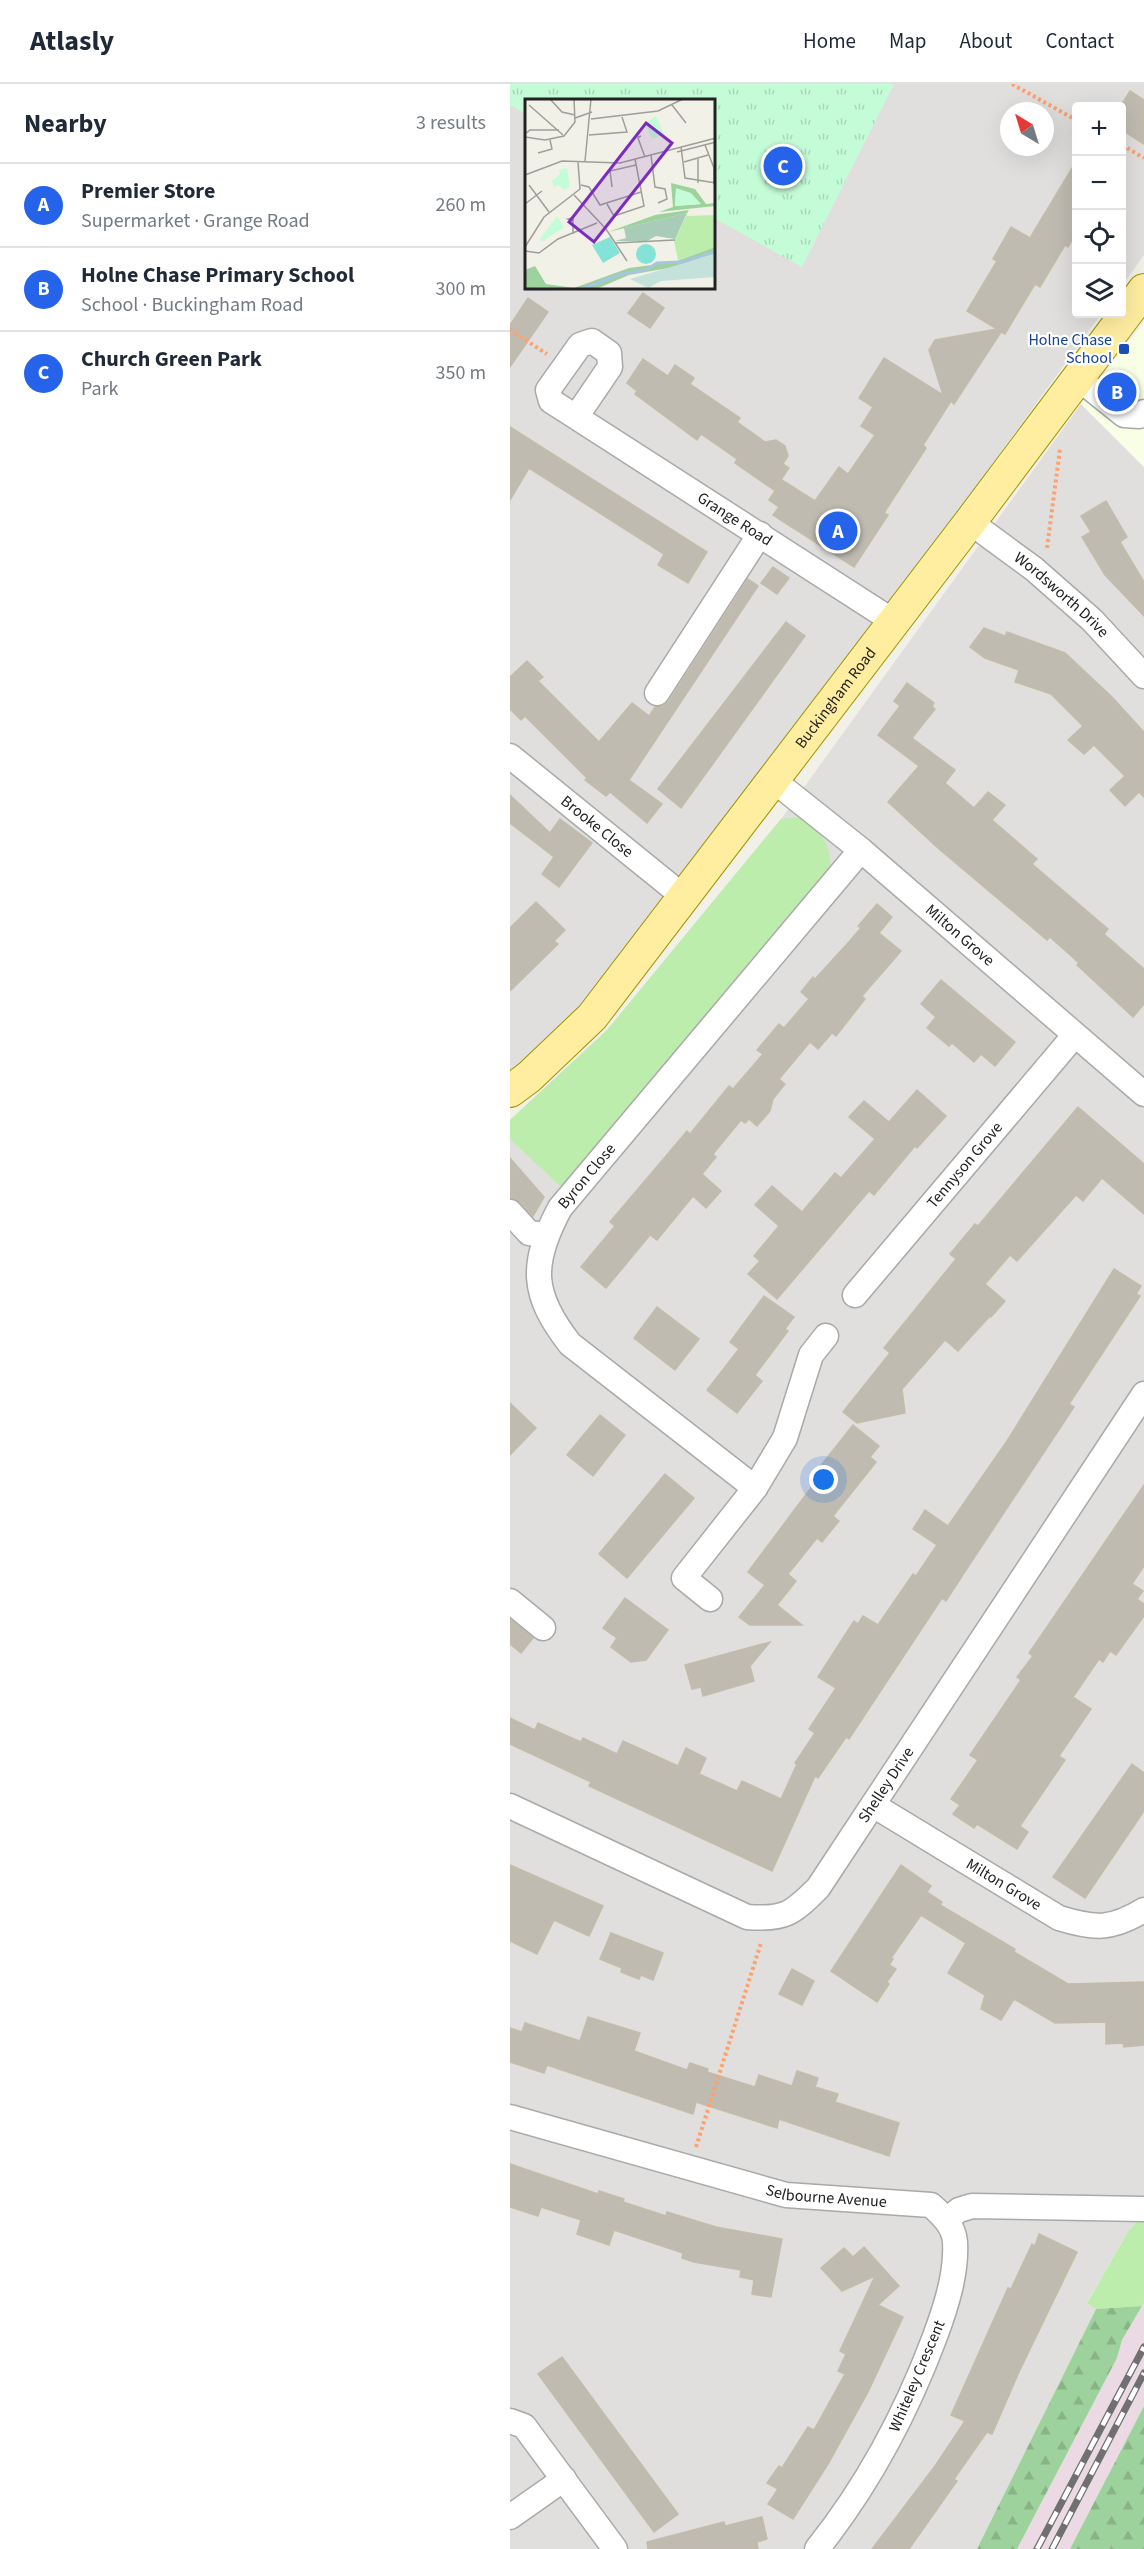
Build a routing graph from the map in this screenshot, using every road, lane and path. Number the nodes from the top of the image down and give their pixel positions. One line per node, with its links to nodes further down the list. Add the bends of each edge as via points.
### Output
1 (1012, 84): 2 (path)
2 (1072, 117)
3 (1126, 147): 4 (path)
4 (1144, 158)
5 (1144, 290): 8 (main road, Buckingham Road)
6 (510, 330): 7 (path)
7 (565, 367): 10 (street, Grange Road, via 548,390 551,400); 10 (street, Grange Road, via 580,345 592,341 609,353 610,367)
8 (1078, 378): 9 (street, via 1124,415 1139,416); 12 (main road, Buckingham Road)
9 (1144, 412)
10 (576, 417): 13 (street, Grange Road)
11 (1061, 444): 14 (path)
12 (970, 522): 15 (main road, Buckingham Road); 16 (street, Wordsworth Drive, via 1034,569 1092,620)
13 (760, 534): 15 (street, Grange Road); 17 (street)
14 (1046, 555)
15 (894, 621): 19 (main road, Buckingham Road)
16 (1144, 676)
17 (657, 693)
18 (510, 756): 21 (street, Brooke Close)
19 (773, 780): 20 (street, Milton Grove); 21 (main road, Buckingham Road)
20 (861, 850): 22 (street, Milton Grove); 26 (street, Byron Close, via 566,1200)
21 (684, 897): 24 (main road, Buckingham Road, via 592,1017)
22 (1074, 1036): 23 (street, Milton Grove); 27 (street, Tennyson Grove)
23 (1139, 1081)
24 (510, 1091)
25 (510, 1212): 26 (street, via 529,1233)
26 (545, 1235): 30 (street, Byron Close, via 539,1264 540,1292 551,1319 570,1344)
27 (855, 1295)
28 (826, 1336): 30 (street, via 811,1355 785,1438)
29 (1144, 1394): 34 (street, Shelley Drive)
30 (755, 1488): 31 (street, via 684,1578)
31 (710, 1599)
32 (510, 1601): 33 (street)
33 (543, 1628)
34 (873, 1805): 36 (street, Milton Grove, via 1059,1918 1086,1926 1118,1924); 37 (street, Shelley Drive, via 818,1888 800,1906)
35 (510, 1806): 37 (street, via 747,1917)
36 (1144, 1910)
37 (774, 1919): 39 (path, via 760,1945)
38 (510, 2117): 39 (street, Selbourne Avenue)
39 (688, 2167): 41 (street, Selbourne Avenue, via 786,2194 931,2205)
40 (1144, 2209): 41 (street, via 972,2206)
41 (947, 2219): 46 (street, Whiteley Crescent, via 955,2240 953,2270 943,2314 915,2389 884,2453)
42 (510, 2421): 43 (street, via 524,2426)
43 (564, 2479): 44 (street); 45 (street)
44 (510, 2517)
45 (615, 2549)
46 (817, 2549)

